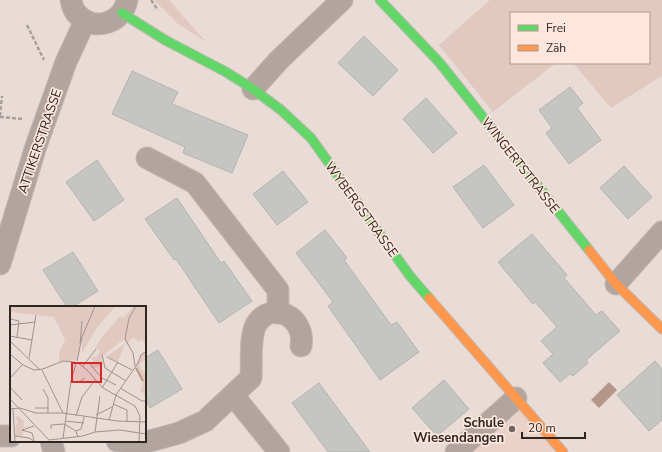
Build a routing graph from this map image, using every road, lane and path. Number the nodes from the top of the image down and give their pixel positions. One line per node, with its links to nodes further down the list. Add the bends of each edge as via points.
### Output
1 (71, 0): 7 (street, via 78,16)
2 (151, 0): 6 (path)
3 (342, 0): 10 (street)
4 (380, 0): 17 (street, WINGERTSTRASSE, via 439,62)
5 (125, 7): 7 (street, via 114,20 105,24); 10 (street, WYBERGSTRASSE, via 165,40)
6 (159, 10)
7 (85, 21): 16 (street, ATTIKERSTRASSE, via 66,62 36,146)
8 (27, 25): 9 (path)
9 (46, 64)
10 (253, 89): 22 (street, WYBERGSTRASSE, via 281,110 311,138 410,276)
11 (2, 96): 12 (path)
12 (0, 116): 13 (path)
13 (27, 119)
14 (147, 158): 18 (street, via 195,183 278,290)
15 (662, 232): 17 (street)
16 (0, 264)
17 (616, 284): 19 (street, WINGERTSTRASSE)
18 (278, 313): 20 (street, via 285,314 298,324 302,338); 21 (street, via 269,314 256,324 252,339 251,378)
19 (662, 329)
20 (301, 346)
21 (233, 395): 24 (street, via 205,420 179,433); 26 (street)
22 (516, 398): 27 (street); 28 (street, WYBERGSTRASSE)
23 (51, 442): 25 (street)
24 (146, 442)
25 (54, 452)
26 (279, 452)
27 (456, 452)
28 (563, 452)

